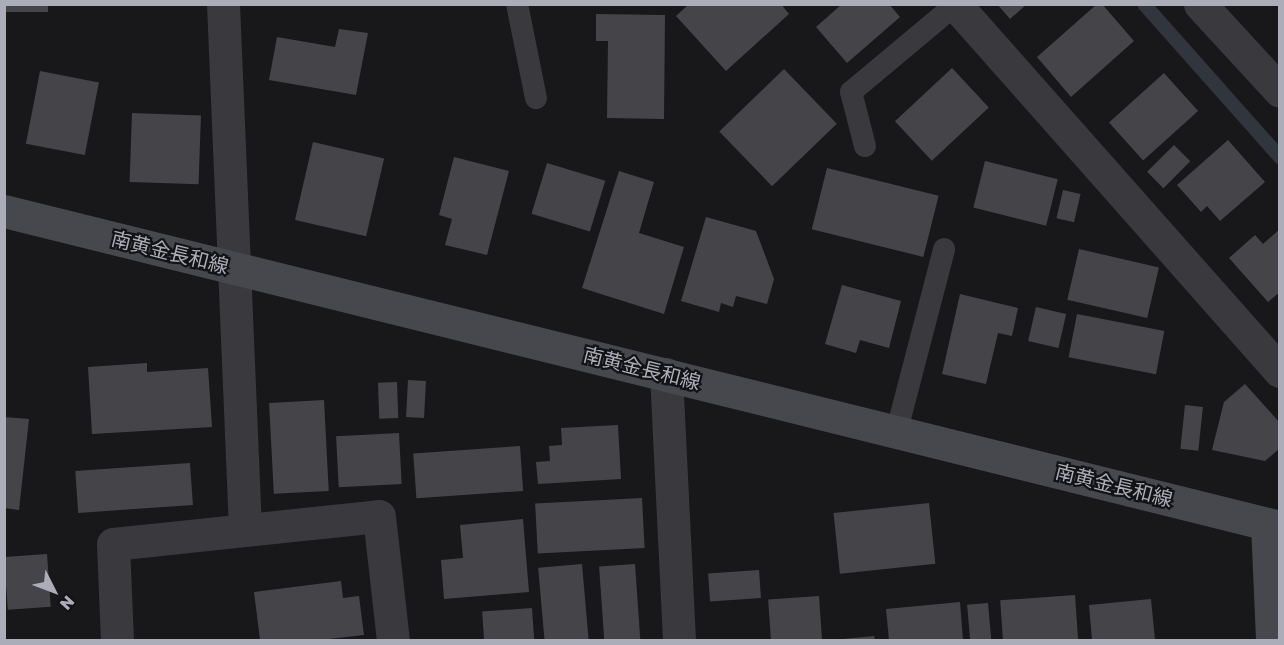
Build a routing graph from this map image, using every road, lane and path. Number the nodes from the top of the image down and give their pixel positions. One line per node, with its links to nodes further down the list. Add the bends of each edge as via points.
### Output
1 (223, 4): 10 (street)
2 (517, 4): 6 (lane)
3 (1200, 4): 5 (street)
4 (955, 5): 7 (lane, via 851,92); 11 (street)
5 (1280, 91)
6 (536, 98)
7 (865, 147)
8 (4, 211): 10 (main road, 南黄金長和線)
9 (944, 249): 13 (lane)
10 (233, 268): 12 (main road, 南黄金長和線); 15 (street)
11 (1280, 372)
12 (666, 374): 13 (main road, 南黄金長和線); 18 (street)
13 (897, 430): 14 (main road, 南黄金長和線)
14 (1273, 526): 19 (main road)
15 (245, 530): 16 (street, via 112,544); 17 (street, via 379,516)
16 (117, 640)
17 (393, 640)
18 (679, 640)
19 (1272, 640)

